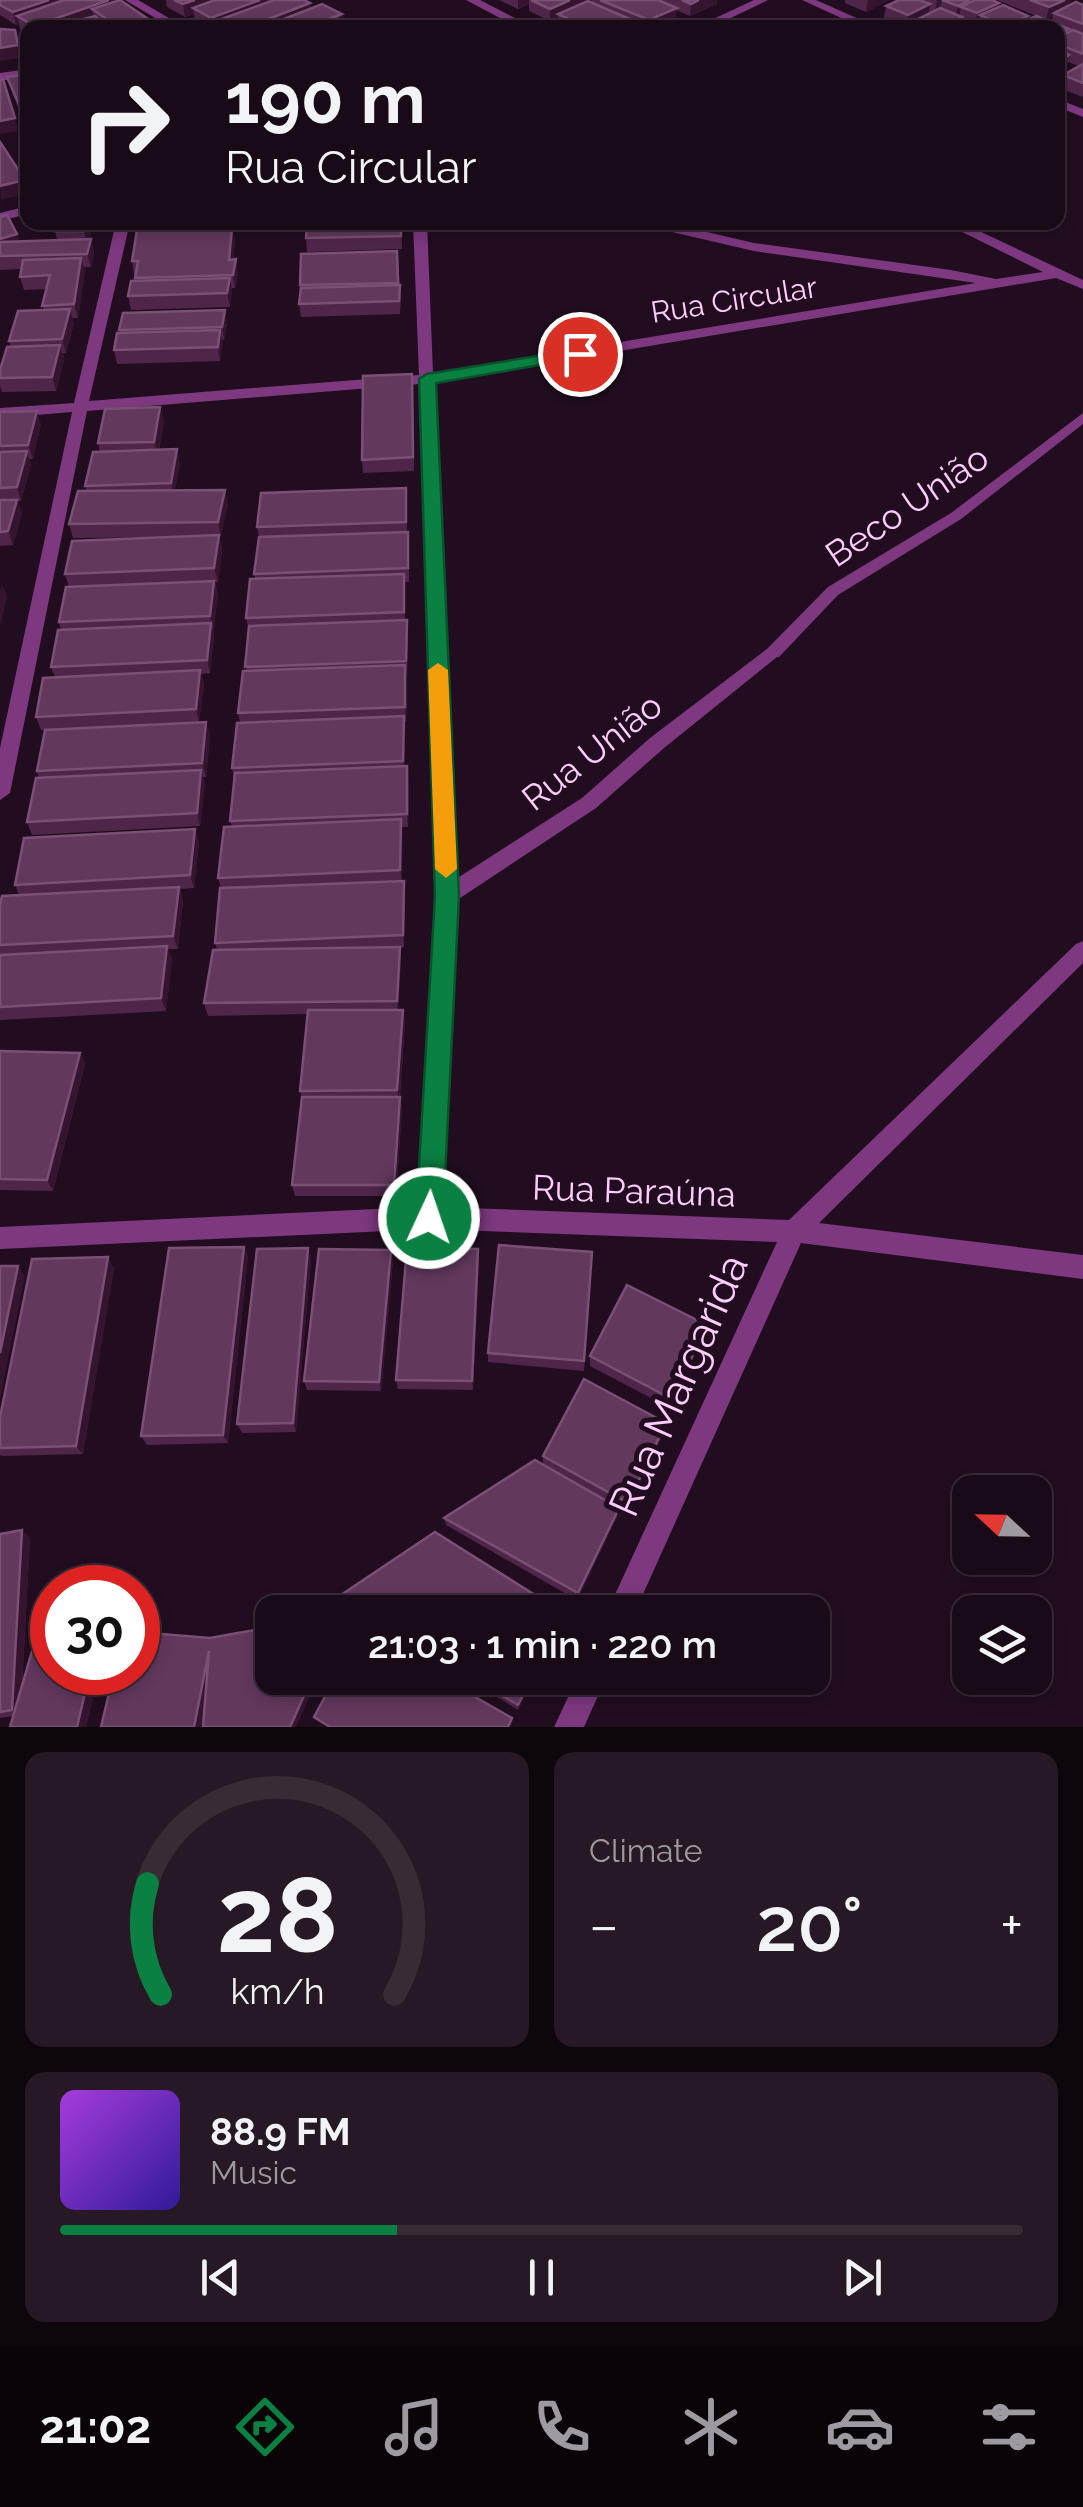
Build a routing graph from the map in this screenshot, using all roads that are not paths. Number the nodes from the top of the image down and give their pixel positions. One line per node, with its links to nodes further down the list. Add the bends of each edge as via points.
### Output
1 (130, 0): 5 (street)
2 (471, 0): 6 (street)
3 (763, 0): 7 (street)
4 (806, 0): 8 (street)
5 (166, 20)
6 (512, 20)
7 (718, 20)
8 (855, 20)
9 (122, 230): 17 (street)
10 (420, 230): 16 (street)
11 (681, 230): 14 (street, via 737,245)
12 (965, 230): 13 (street)
13 (1059, 274): 14 (street, Rua Circular); 15 (street)
14 (1002, 283): 16 (street, Rua Circular)
15 (1083, 284)
16 (427, 379): 17 (street, Rua Circular); 22 (street)
17 (80, 408): 18 (street, Rua Circular); 21 (street)
18 (0, 412)
19 (1083, 417): 20 (lane, Beco União, via 956,516 833,591)
20 (773, 653): 22 (street, Rua União, via 589,803)
21 (0, 793)
22 (447, 896): 24 (street)
23 (1083, 950): 25 (street, Rua Margarida)
24 (429, 1218): 25 (street, Rua Paraúna); 26 (street, Rua Paraúna)
25 (794, 1231): 27 (street, Rua Paraúna); 28 (street, Rua Margarida)
26 (0, 1238)
27 (1083, 1267)
28 (629, 1595)
29 (584, 1695): 30 (street)
30 (569, 1727)

